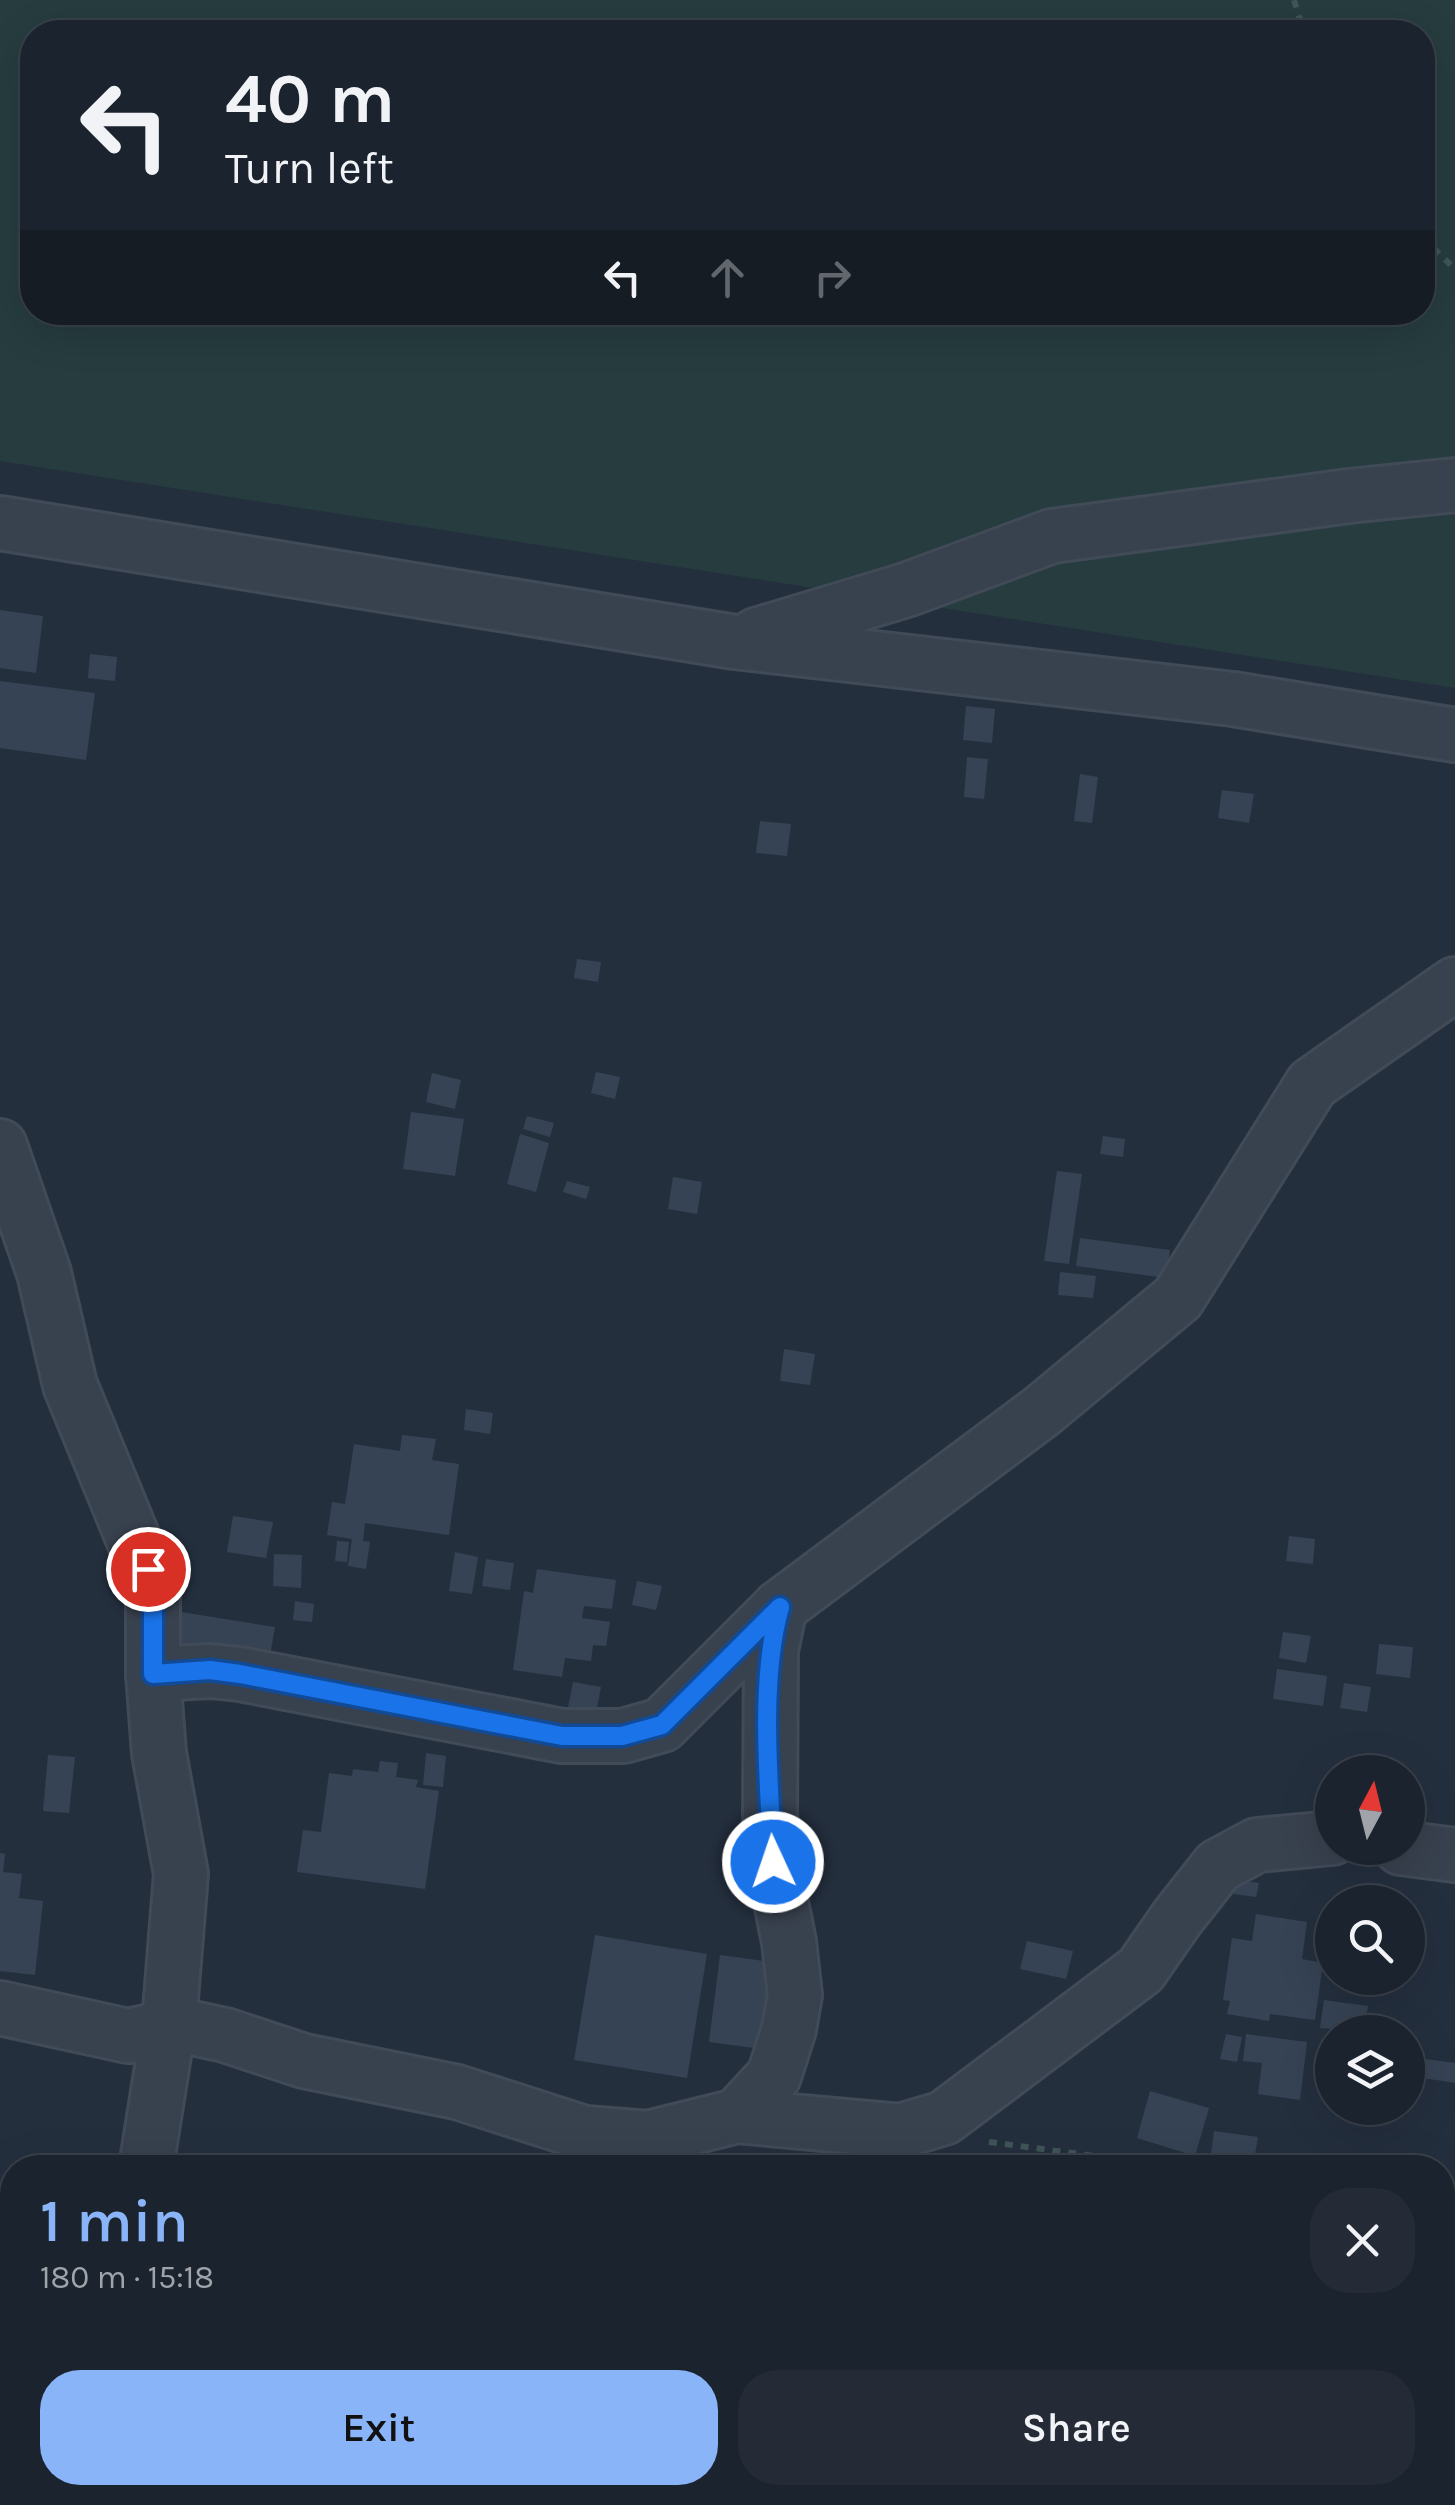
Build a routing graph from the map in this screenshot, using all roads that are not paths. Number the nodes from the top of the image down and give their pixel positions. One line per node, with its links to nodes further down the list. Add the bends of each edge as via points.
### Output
1 (1455, 485): 3 (street, via 1052,536)
2 (0, 523): 3 (street)
3 (735, 642): 4 (street, via 1233,699)
4 (1455, 735)
5 (1455, 984): 7 (street, via 1312,1084 1178,1298 1042,1411)
6 (0, 1146): 8 (street, via 44,1274 70,1385 153,1586)
7 (780, 1607): 8 (street, via 662,1725 622,1736 562,1736 210,1670); 14 (street, via 770,1664 770,1813 795,1995 774,2076)
8 (153, 1674): 13 (street, via 159,1753 181,1874)
9 (1315, 1839): 14 (street, via 1257,1844 1218,1866 1142,1970 944,2118 900,2132)
10 (1425, 1851): 11 (street)
11 (1455, 1855)
12 (0, 2008): 13 (street, via 128,2036)
13 (168, 2022): 14 (street, via 304,2061 457,2092 585,2133 648,2138); 15 (street)
14 (737, 2116)
15 (148, 2155)

